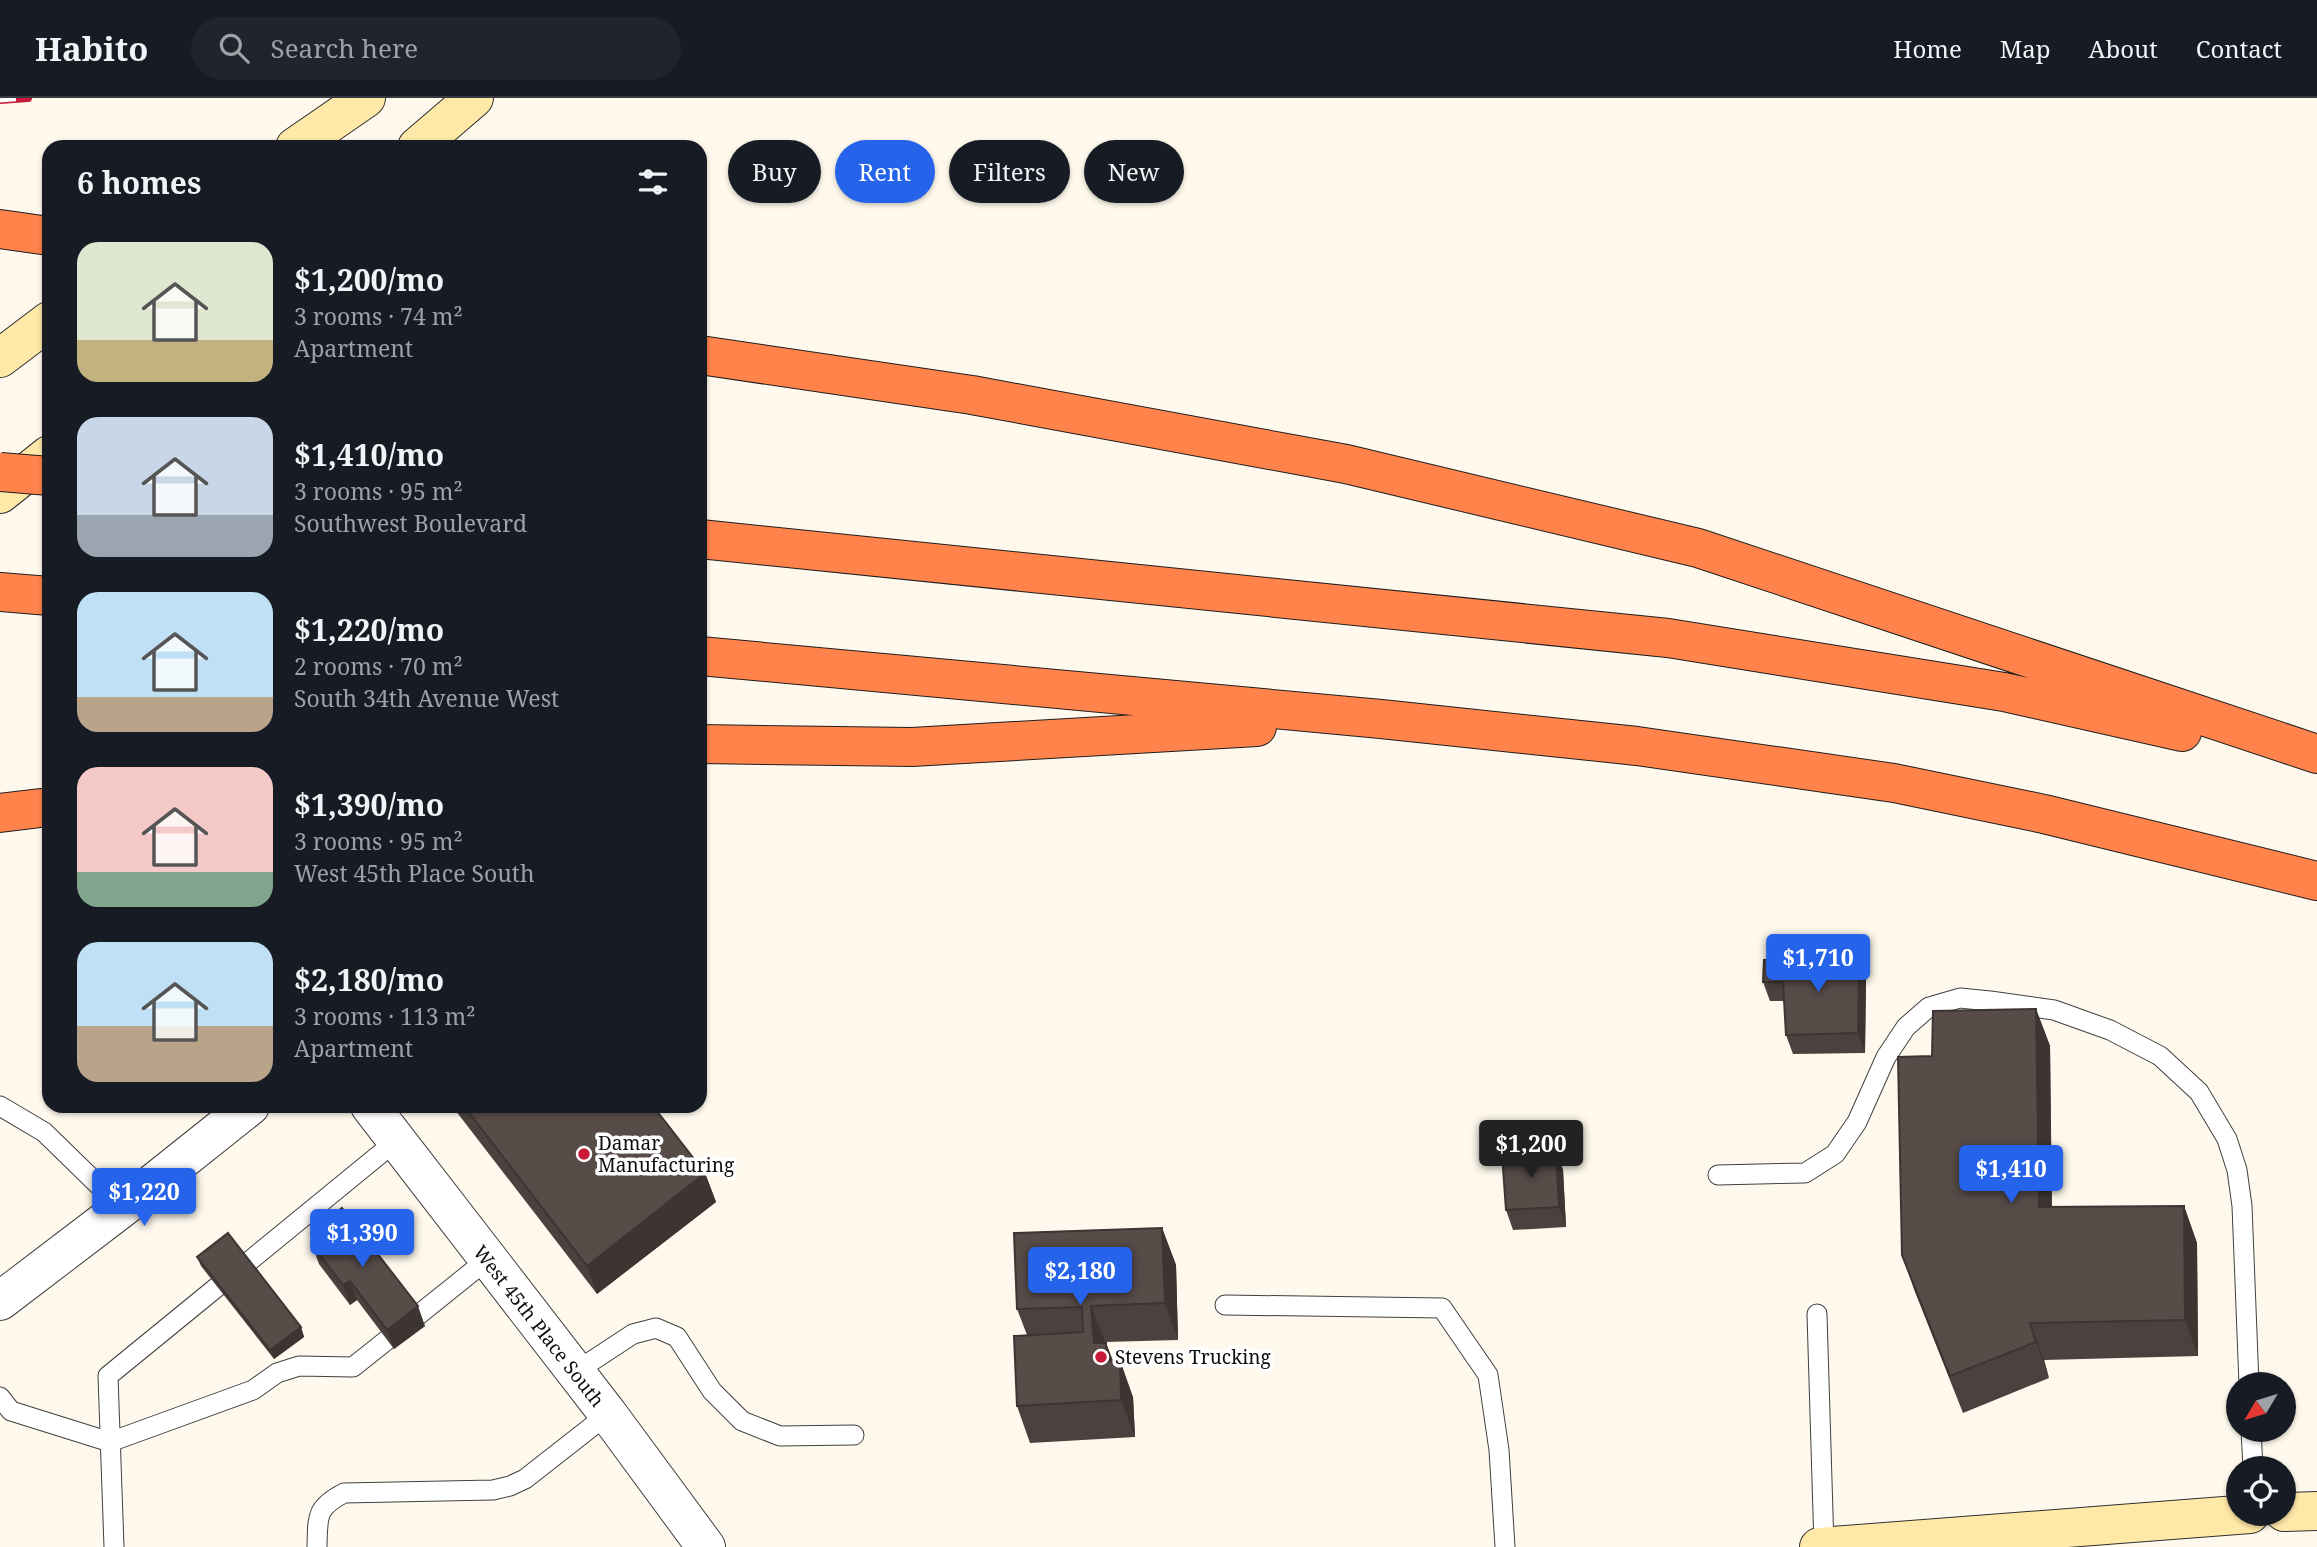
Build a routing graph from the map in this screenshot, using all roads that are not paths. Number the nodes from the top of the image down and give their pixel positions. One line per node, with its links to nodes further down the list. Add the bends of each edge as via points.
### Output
1 (366, 98): 3 (main road)
2 (474, 98): 4 (main road)
3 (305, 140)
4 (425, 140)
5 (0, 229): 6 (highway)
6 (42, 235)
7 (42, 326): 9 (main road)
8 (707, 356): 20 (highway, via 972,395 1346,464 1698,548)
9 (0, 358)
10 (42, 461): 13 (main road)
11 (0, 472): 12 (highway, bridge)
12 (42, 475)
13 (0, 494)
14 (707, 540): 21 (highway, via 1668,638 2004,692)
15 (0, 592): 16 (highway)
16 (42, 595)
17 (707, 657): 18 (highway)
18 (1381, 719): 19 (highway, via 912,747); 24 (highway, via 1637,746 1894,783 2044,814)
19 (707, 744)
20 (2317, 754)
21 (2317, 762)
22 (42, 808): 23 (highway)
23 (0, 813)
24 (2317, 881)
25 (0, 1106): 30 (lane, via 44,1132)
26 (241, 1113): 30 (street)
27 (375, 1113): 28 (street, West 45th Place South)
28 (396, 1141): 31 (street, West 45th Place South); 32 (lane)
29 (1718, 1175): 40 (lane, via 1805,1173 1835,1154 1857,1122 1893,1047 1906,1027 1930,1007 1960,998 2042,1008 2110,1030 2160,1056 2199,1093 2227,1139 2242,1206)
30 (122, 1208): 34 (street)
31 (488, 1259): 37 (lane); 39 (street, West 45th Place South)
32 (247, 1263)
33 (217, 1287): 44 (lane, via 108,1376)
34 (0, 1301)
35 (1225, 1305): 51 (lane, via 1442,1308 1488,1375 1499,1450)
36 (1817, 1314): 52 (lane)
37 (417, 1316)
38 (387, 1340): 44 (lane, via 353,1367 299,1366 277,1373 253,1390)
39 (575, 1372): 42 (street, West 45th Place South); 43 (lane, via 633,1334 656,1328 677,1338 712,1391 743,1421 780,1436)
40 (2249, 1372)
41 (0, 1397): 44 (lane, via 11,1411)
42 (608, 1414): 49 (lane, via 510,1486 344,1493 328,1501 318,1517); 50 (street, West 45th Place South)
43 (854, 1435)
44 (110, 1442): 48 (lane)
45 (2317, 1511): 46 (main road)
46 (2296, 1512)
47 (2226, 1516): 52 (main road)
48 (114, 1547)
49 (317, 1547)
50 (706, 1547)
51 (1505, 1547)
52 (1822, 1547)

